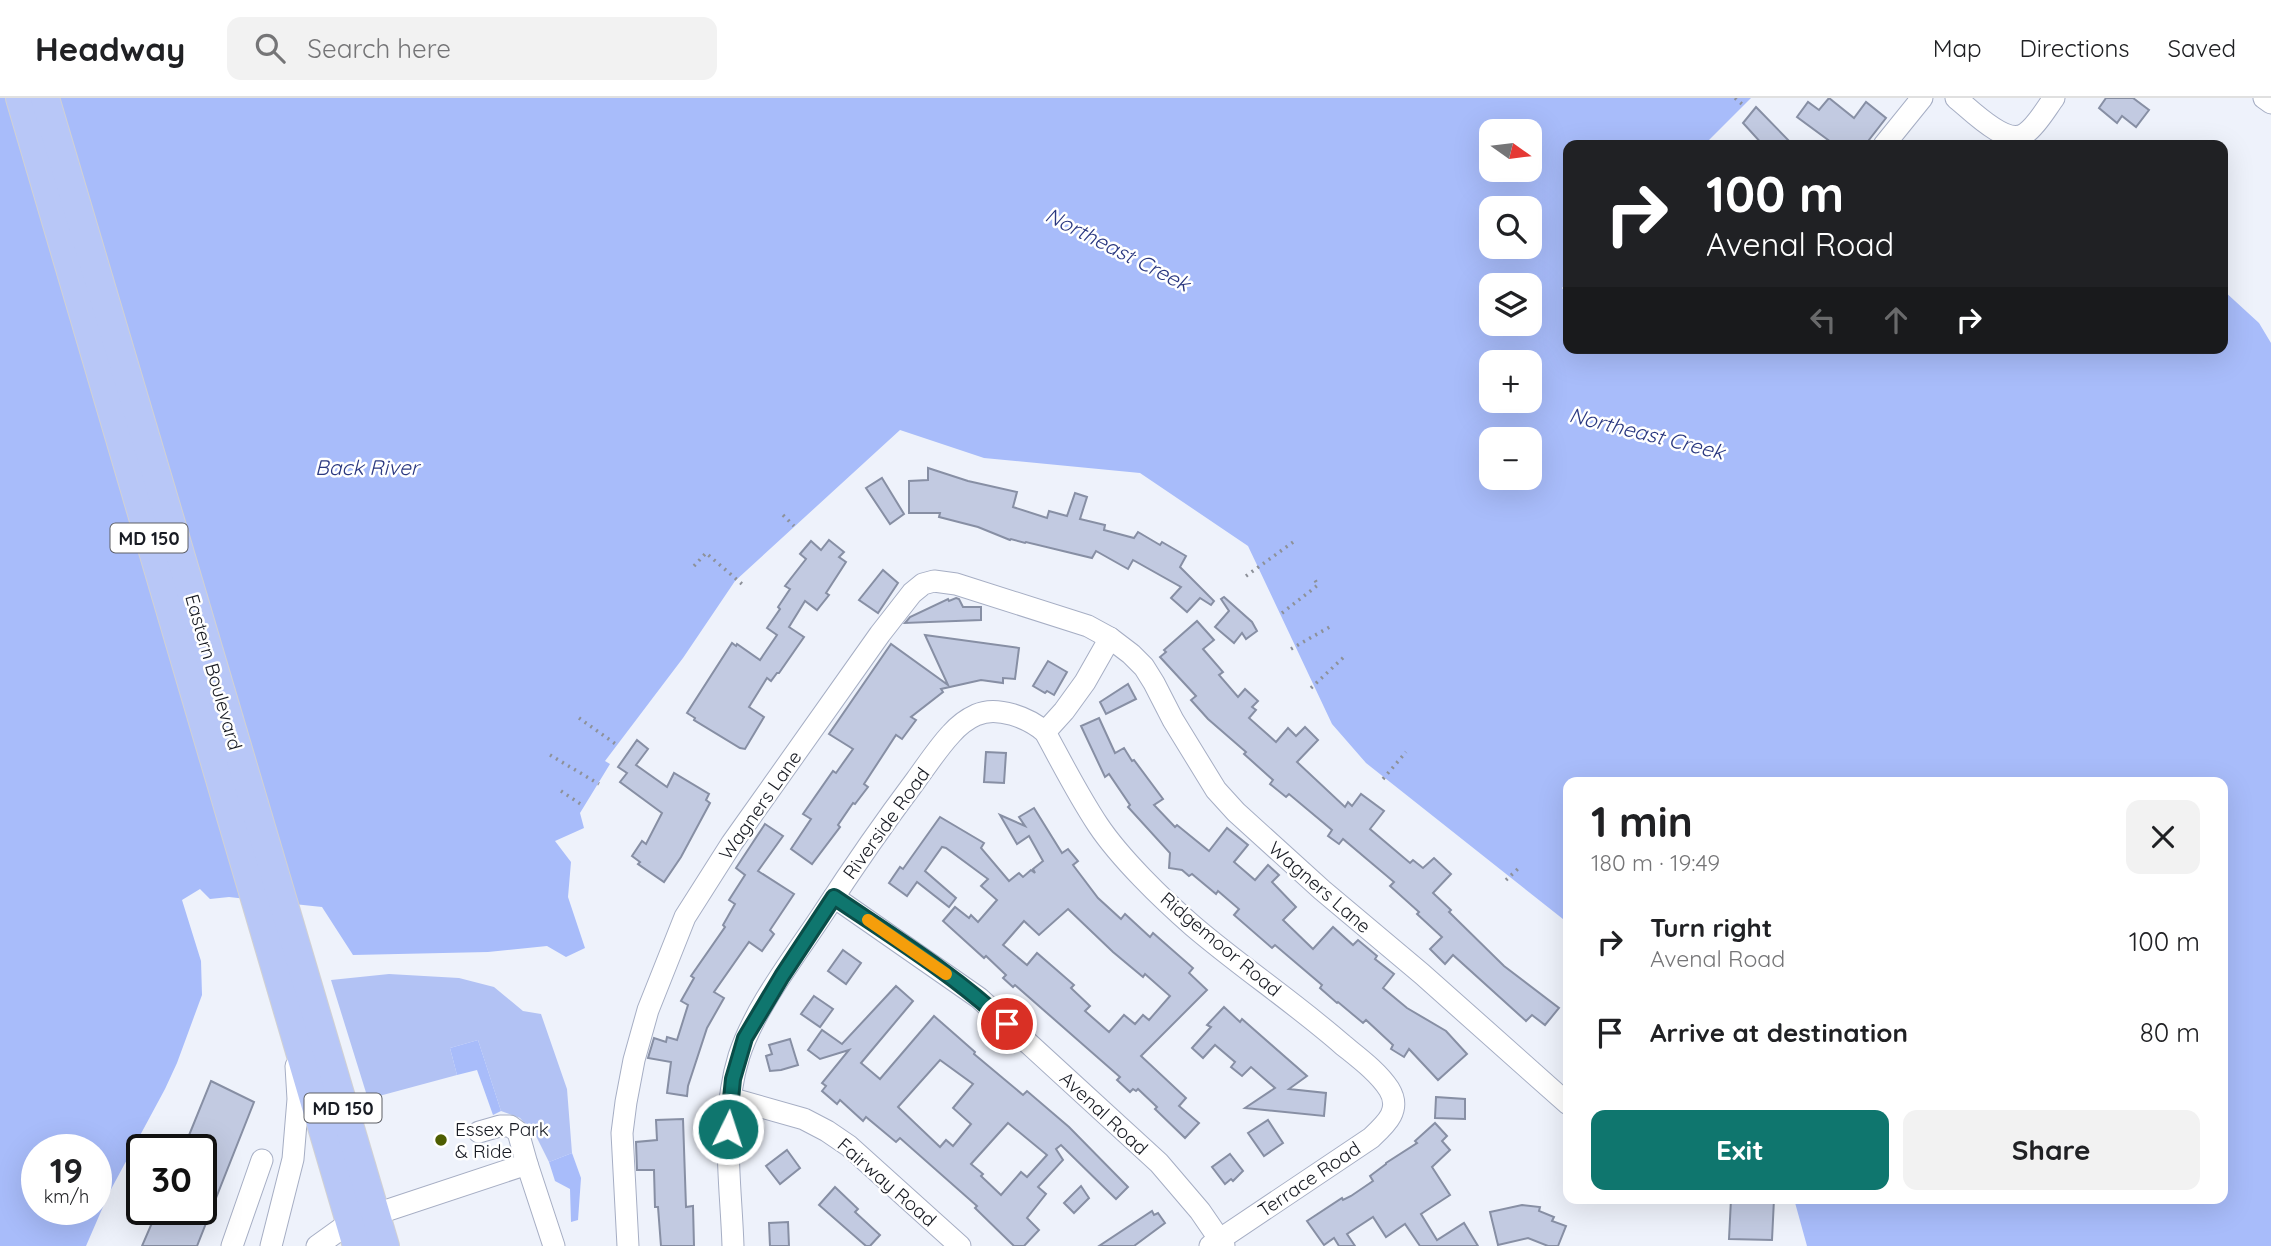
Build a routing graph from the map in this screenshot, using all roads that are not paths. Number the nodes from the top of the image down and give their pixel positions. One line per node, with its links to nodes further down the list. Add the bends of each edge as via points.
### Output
1 (20, 98): 12 (main road, Eastern Boulevard / MD 150)
2 (44, 98): 12 (main road, Eastern Boulevard / MD 150)
3 (1922, 98): 8 (street)
4 (1956, 98): 5 (street, via 2003,135 2013,137 2027,133)
5 (2054, 98)
6 (2264, 98): 7 (street)
7 (2271, 103)
8 (1888, 140)
9 (1110, 638): 10 (street, via 1085,682); 15 (street, Wagners Lane, via 1144,667 1216,790 1236,812); 27 (street, Wagners Lane, via 1071,620 944,581 923,584 904,604 732,843 685,918 648,1010 626,1102 622,1133)
10 (1045, 732): 11 (street, Riverside Road, via 1028,720 1004,713 982,712 965,721 894,809); 16 (street, Ridgemoor Road, via 1114,847 1191,925 1360,1059 1390,1090)
11 (834, 897): 14 (street, Riverside Road, via 750,1028); 21 (street, Avenal Road, via 979,998 1159,1163 1178,1183)
12 (290, 974): 13 (main road, Eastern Boulevard / MD 150); 20 (main road, Eastern Boulevard / MD 150)
13 (295, 1032): 20 (main road, Eastern Boulevard / MD 150); 23 (street, via 298,1099 293,1159)
14 (730, 1098): 28 (street, Riverside Road); 29 (street, Fairway Road, via 827,1130)
15 (1563, 1100)
16 (1395, 1102): 21 (street, Terrace Road, via 1392,1117 1371,1138)
17 (479, 1132): 19 (street, via 510,1126 518,1132)
18 (262, 1160): 22 (street)
19 (527, 1164): 20 (street); 26 (street)
20 (360, 1228): 24 (street); 25 (main road, Eastern Boulevard / MD 150)
21 (1218, 1244)
22 (232, 1246)
23 (271, 1246)
24 (317, 1246)
25 (385, 1246)
26 (554, 1246)
27 (628, 1246)
28 (733, 1246)
29 (960, 1246)

